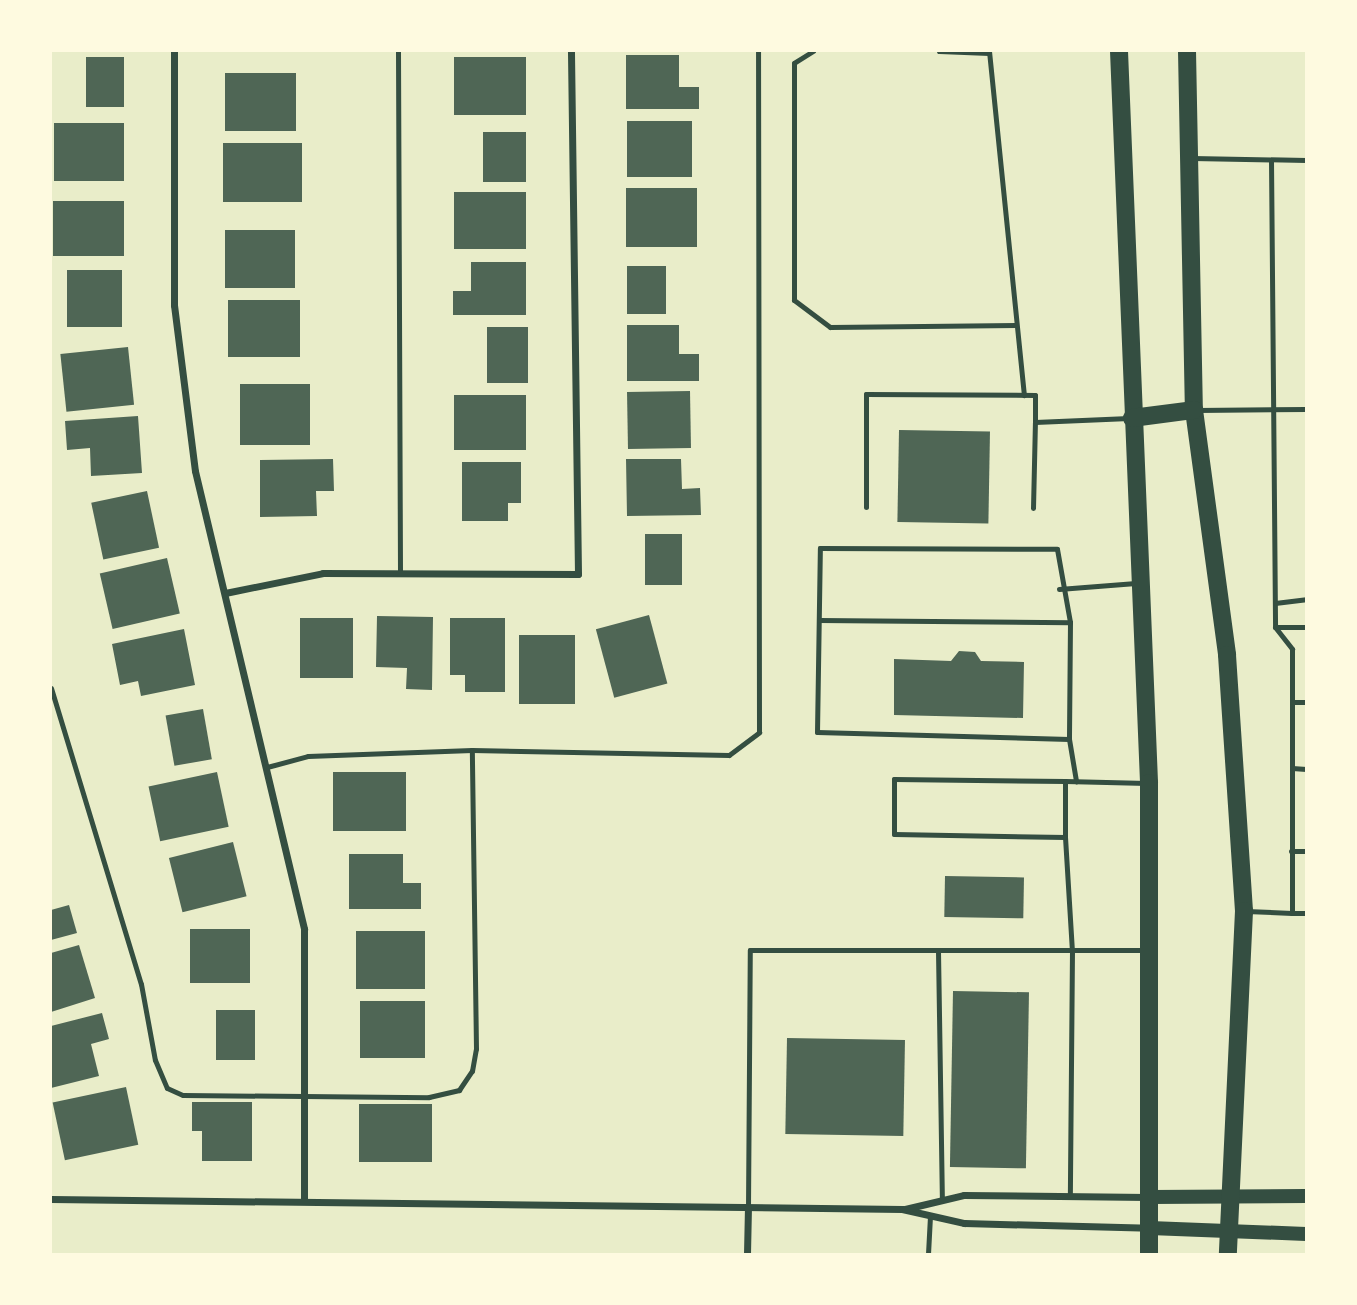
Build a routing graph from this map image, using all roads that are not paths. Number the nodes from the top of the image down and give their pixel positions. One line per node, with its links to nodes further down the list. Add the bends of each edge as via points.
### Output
1 (174, 51): 25 (street, via 174,305 195,471)
2 (398, 51): 22 (lane)
3 (572, 51): 22 (street, via 578,574)
4 (758, 51): 36 (lane, via 759,732 729,755)
5 (813, 51): 13 (lane, via 794,63 794,300 830,327)
6 (939, 51): 9 (lane)
7 (1119, 51): 18 (main road)
8 (1187, 51): 10 (main road)
9 (989, 52): 13 (lane)
10 (1185, 158): 11 (lane); 16 (main road)
11 (1270, 160): 12 (lane); 17 (lane)
12 (1306, 160)
13 (1016, 325): 14 (lane)
14 (1024, 395): 19 (lane, via 1035,395); 20 (lane, via 866,394)
15 (1306, 409): 17 (lane)
16 (1194, 410): 17 (lane); 18 (main road); 46 (main road, via 1227,655)
17 (1273, 410): 27 (lane)
18 (1132, 418): 19 (lane); 23 (main road)
19 (1035, 422): 21 (lane)
20 (866, 507)
21 (1033, 508)
22 (400, 573): 25 (street, via 323,573)
23 (1138, 583): 24 (lane); 42 (main road)
24 (1059, 589): 28 (lane, via 1057,549 820,548); 29 (lane)
25 (225, 593): 37 (street)
26 (1306, 599): 27 (lane)
27 (1275, 603): 30 (lane)
28 (819, 620): 29 (lane); 35 (lane, via 817,732)
29 (1070, 622): 35 (lane)
30 (1275, 627): 31 (lane); 33 (lane, via 1292,649)
31 (1306, 627)
32 (51, 688): 52 (lane, via 167,1088 183,1095)
33 (1292, 702): 34 (lane); 38 (lane)
34 (1306, 702)
35 (1069, 738): 41 (lane)
36 (472, 750): 37 (lane, via 308,756); 52 (lane, via 472,1071 459,1090 429,1097)
37 (267, 767): 52 (street, via 304,929)
38 (1292, 768): 39 (lane); 44 (lane)
39 (1306, 769)
40 (1065, 781): 41 (lane); 43 (lane); 43 (lane, via 894,779 894,834)
41 (1076, 781): 42 (lane)
42 (1149, 783): 50 (main road)
43 (1065, 838): 49 (lane)
44 (1291, 850): 45 (lane); 47 (lane)
45 (1306, 851)
46 (1244, 911): 47 (lane); 54 (main road)
47 (1292, 913): 48 (lane)
48 (1306, 913)
49 (1072, 950): 50 (lane); 51 (lane); 53 (lane)
50 (1154, 950): 56 (main road)
51 (938, 951): 59 (lane); 60 (lane, via 750,950)
52 (304, 1097): 58 (street)
53 (1070, 1196): 56 (street); 59 (street)
54 (1231, 1196): 55 (main road); 56 (main road); 64 (main road)
55 (1306, 1196)
56 (1151, 1197): 63 (main road)
57 (51, 1199): 58 (street)
58 (304, 1200): 60 (street)
59 (942, 1200): 61 (street)
60 (748, 1208): 61 (street); 66 (street)
61 (902, 1209): 62 (street)
62 (930, 1216): 63 (street, via 964,1223); 67 (lane)
63 (1150, 1228): 64 (main road); 68 (main road)
64 (1229, 1231): 65 (main road); 69 (main road)
65 (1306, 1234)
66 (747, 1254)
67 (928, 1254)
68 (1149, 1254)
69 (1228, 1254)

